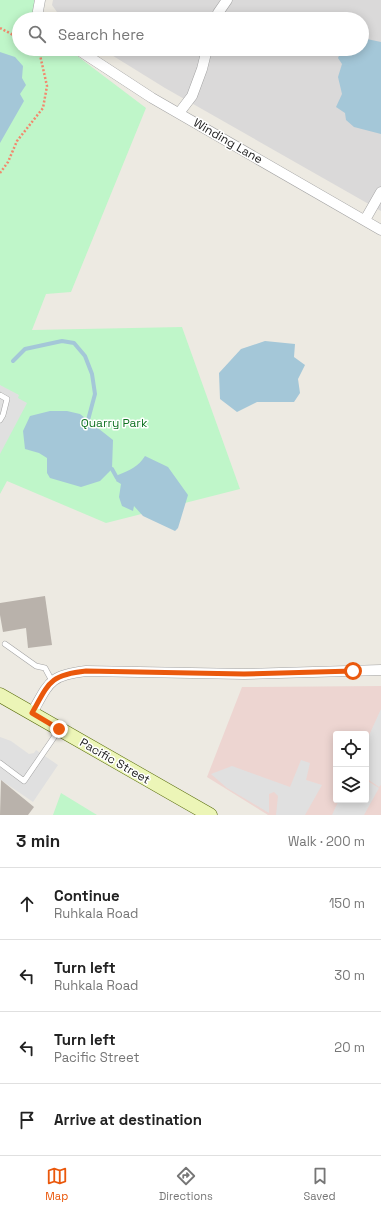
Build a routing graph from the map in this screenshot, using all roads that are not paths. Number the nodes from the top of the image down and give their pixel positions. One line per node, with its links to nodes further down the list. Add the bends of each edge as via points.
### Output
1 (40, 0): 3 (street)
2 (227, 0): 4 (street)
3 (38, 12)
4 (219, 12)
5 (87, 56): 7 (street, Winding Lane)
6 (205, 56): 7 (street, via 192,96)
7 (179, 113): 9 (street, Winding Lane)
8 (381, 192): 9 (street)
9 (365, 220): 10 (street, Winding Lane)
10 (381, 230)
11 (0, 395): 12 (lane, via 6,399)
12 (0, 420)
13 (5, 644): 15 (lane, via 36,666 45,668)
14 (381, 670): 15 (street, via 244,674 86,671 72,672)
15 (52, 681): 17 (street)
16 (0, 695): 17 (main road, Pacific Street)
17 (32, 713): 18 (main road, Pacific Street)
18 (59, 729): 19 (lane, via 24,781); 20 (main road, Pacific Street)
19 (0, 763)
20 (210, 815)

